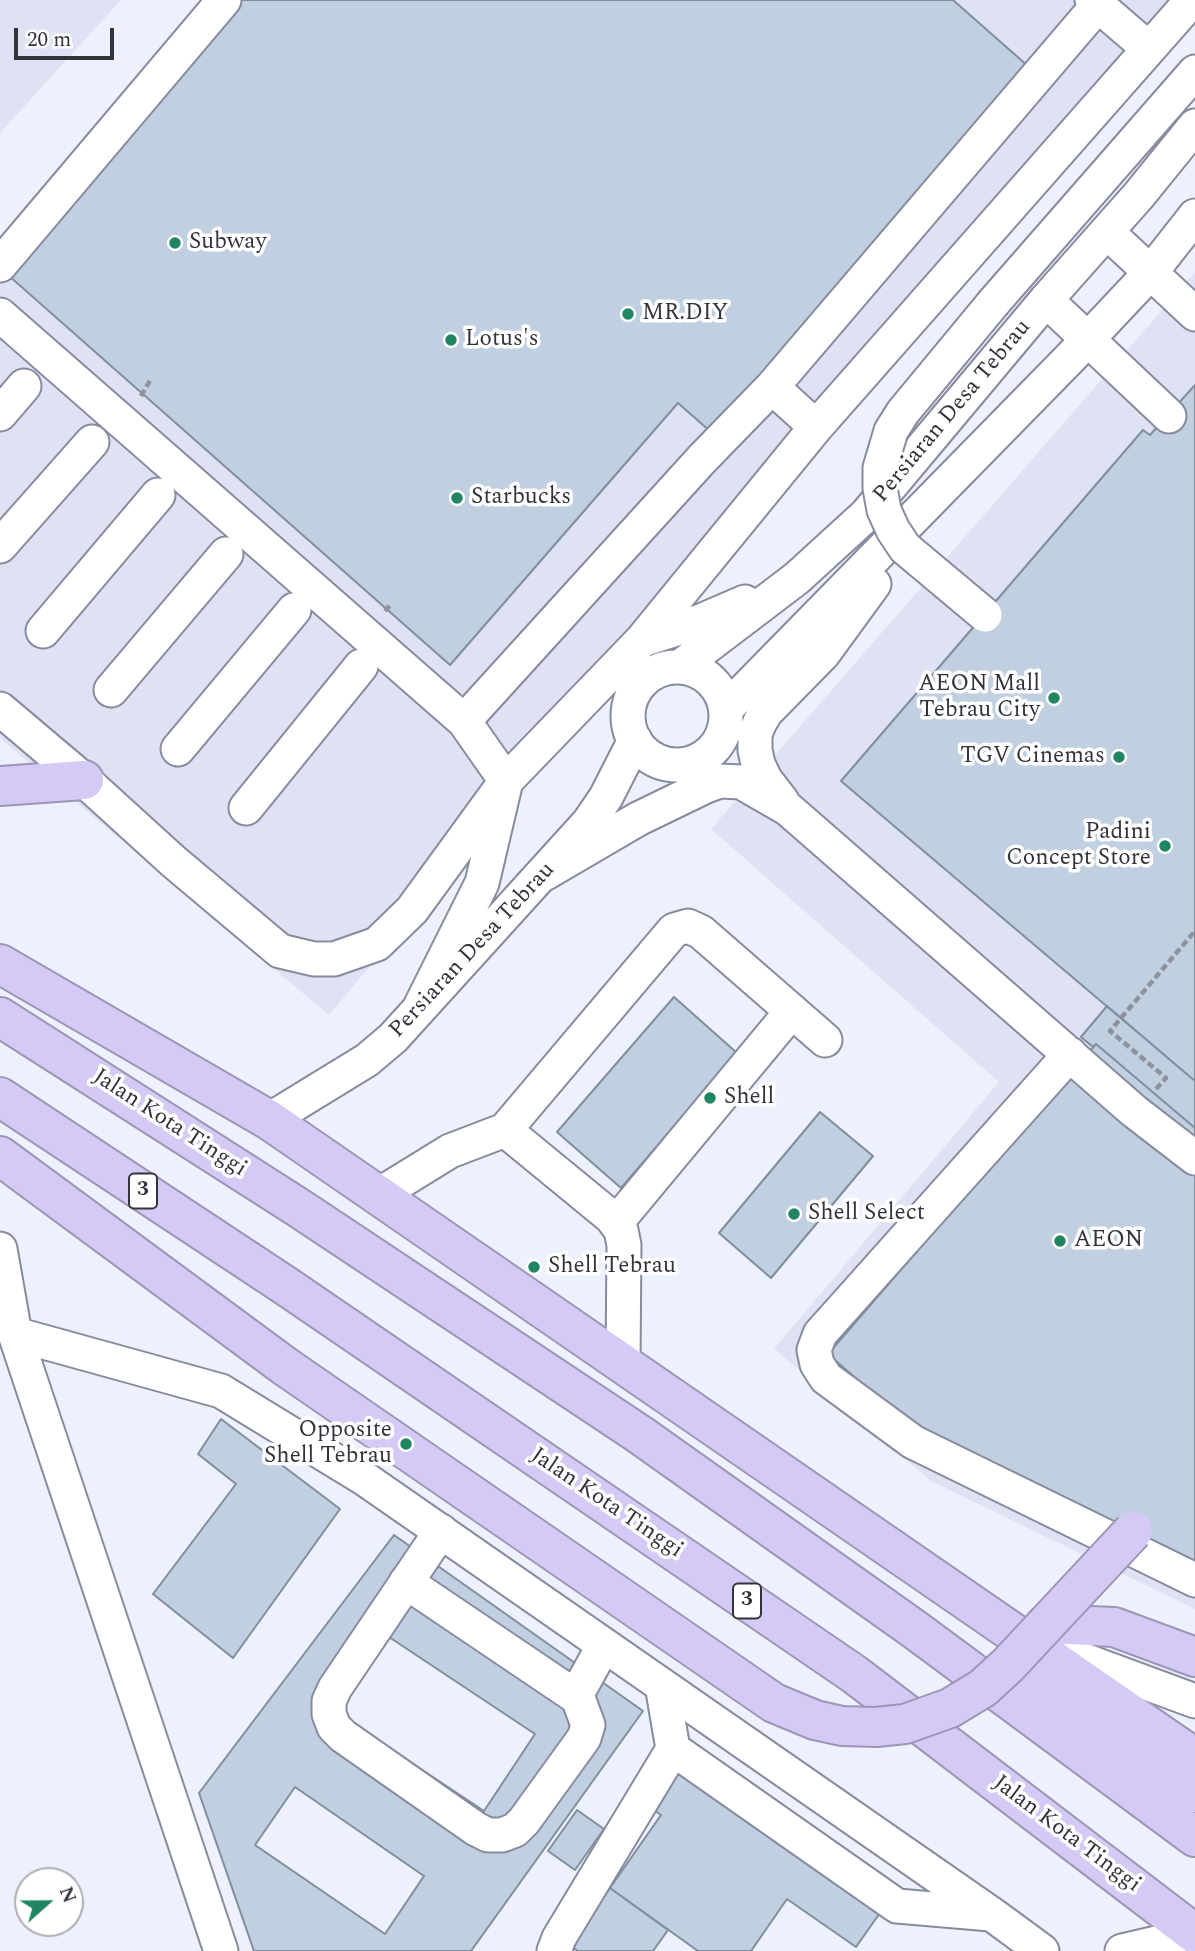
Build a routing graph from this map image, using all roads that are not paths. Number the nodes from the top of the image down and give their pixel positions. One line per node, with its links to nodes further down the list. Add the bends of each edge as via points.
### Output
1 (224, 0): 9 (street)
2 (1192, 0): 4 (street)
3 (1095, 3): 4 (street); 16 (street)
4 (1149, 49): 19 (street)
5 (1195, 72): 27 (street, bridge, via 994,302 891,431 880,468 880,488 893,530 905,548)
6 (1195, 126): 8 (street, Persiaran Desa Tebrau)
7 (1195, 216): 10 (street, Persiaran Desa Tebrau)
8 (1107, 233): 10 (street); 11 (street, Persiaran Desa Tebrau)
9 (0, 265)
10 (1151, 272): 12 (street); 14 (street, Persiaran Desa Tebrau)
11 (1046, 300): 14 (street); 25 (street, Persiaran Desa Tebrau, via 866,515)
12 (1195, 314)
13 (0, 315): 15 (street)
14 (1088, 339): 18 (street); 22 (street, Persiaran Desa Tebrau)
15 (37, 372): 17 (street); 21 (street)
16 (772, 387): 19 (street); 36 (street)
17 (0, 414)
18 (1169, 416)
19 (816, 427): 29 (street)
20 (92, 442): 24 (street)
21 (168, 482): 23 (street); 28 (street)
22 (911, 522): 35 (street, Persiaran Desa Tebrau); 43 (street, via 871,589 823,654 760,722 755,734 758,764)
23 (236, 541): 26 (street); 33 (street)
24 (0, 546)
25 (797, 578): 29 (street, via 701,621); 31 (street, Persiaran Desa Tebrau)
26 (303, 597): 30 (street); 38 (street)
27 (985, 615)
28 (43, 631)
29 (642, 640): 32 (street)
30 (371, 654): 36 (street); 42 (street)
31 (666, 670): 32 (street); 35 (street, via 705,676 722,696); 37 (street, via 639,686)
32 (606, 678): 37 (street); 40 (street)
33 (111, 690)
34 (0, 709): 39 (street)
35 (726, 709): 37 (street, via 715,747 681,765 654,759 643,751)
36 (464, 721): 40 (street)
37 (632, 726): 44 (street, Persiaran Desa Tebrau, via 606,797)
38 (178, 748)
39 (84, 780): 40 (street, via 280,951 314,959 334,959 377,944 412,910); 41 (highway)
40 (506, 781): 46 (street, via 482,883)
41 (0, 786)
42 (246, 808)
43 (788, 809): 44 (street, via 741,782 720,781 638,820); 50 (street)
44 (544, 874): 46 (street, Persiaran Desa Tebrau)
45 (0, 964): 52 (highway)
46 (420, 1007): 52 (street, Persiaran Desa Tebrau, via 367,1060)
47 (792, 1011): 49 (street); 53 (street, via 701,932 688,926 674,930); 57 (street)
48 (0, 1017): 65 (highway, Jalan Kota Tinggi, via 264,1185 639,1434)
49 (825, 1040)
50 (1070, 1054): 55 (street); 63 (street, via 820,1334 814,1349 817,1364 826,1378 914,1442)
51 (0, 1097): 77 (highway, Jalan Kota Tinggi / 3, via 286,1286 854,1674)
52 (269, 1120): 56 (highway)
53 (505, 1130): 56 (street, via 450,1151); 57 (street)
54 (0, 1156): 66 (highway, bridge, via 286,1367 774,1703 842,1726 905,1724 950,1708 983,1689)
55 (1195, 1158)
56 (377, 1196): 60 (highway)
57 (616, 1223): 60 (street, via 624,1245)
58 (0, 1249): 59 (street)
59 (15, 1334): 61 (street, via 222,1391); 78 (street)
60 (623, 1362): 66 (highway)
61 (441, 1531): 64 (street); 67 (street)
62 (1133, 1531): 66 (highway, bridge)
63 (1195, 1580)
64 (406, 1582): 70 (street); 70 (street, via 335,1688 329,1714 343,1736 476,1829 502,1835 524,1821 587,1732)
65 (914, 1629): 74 (highway, via 996,1661); 75 (highway, Jalan Kota Tinggi)
66 (1034, 1630): 68 (highway, via 1114,1627); 71 (street); 73 (highway)
67 (604, 1645): 69 (street); 70 (street)
68 (1195, 1657)
69 (662, 1685): 72 (street); 76 (street)
70 (578, 1698)
71 (1195, 1701)
72 (673, 1749): 76 (street, via 897,1906); 79 (street)
73 (1195, 1758)
74 (1195, 1793)
75 (1195, 1837)
76 (993, 1914): 80 (street)
77 (1195, 1934): 81 (street)
78 (221, 1951)
79 (554, 1951)
80 (1042, 1951)
81 (1122, 1951)

